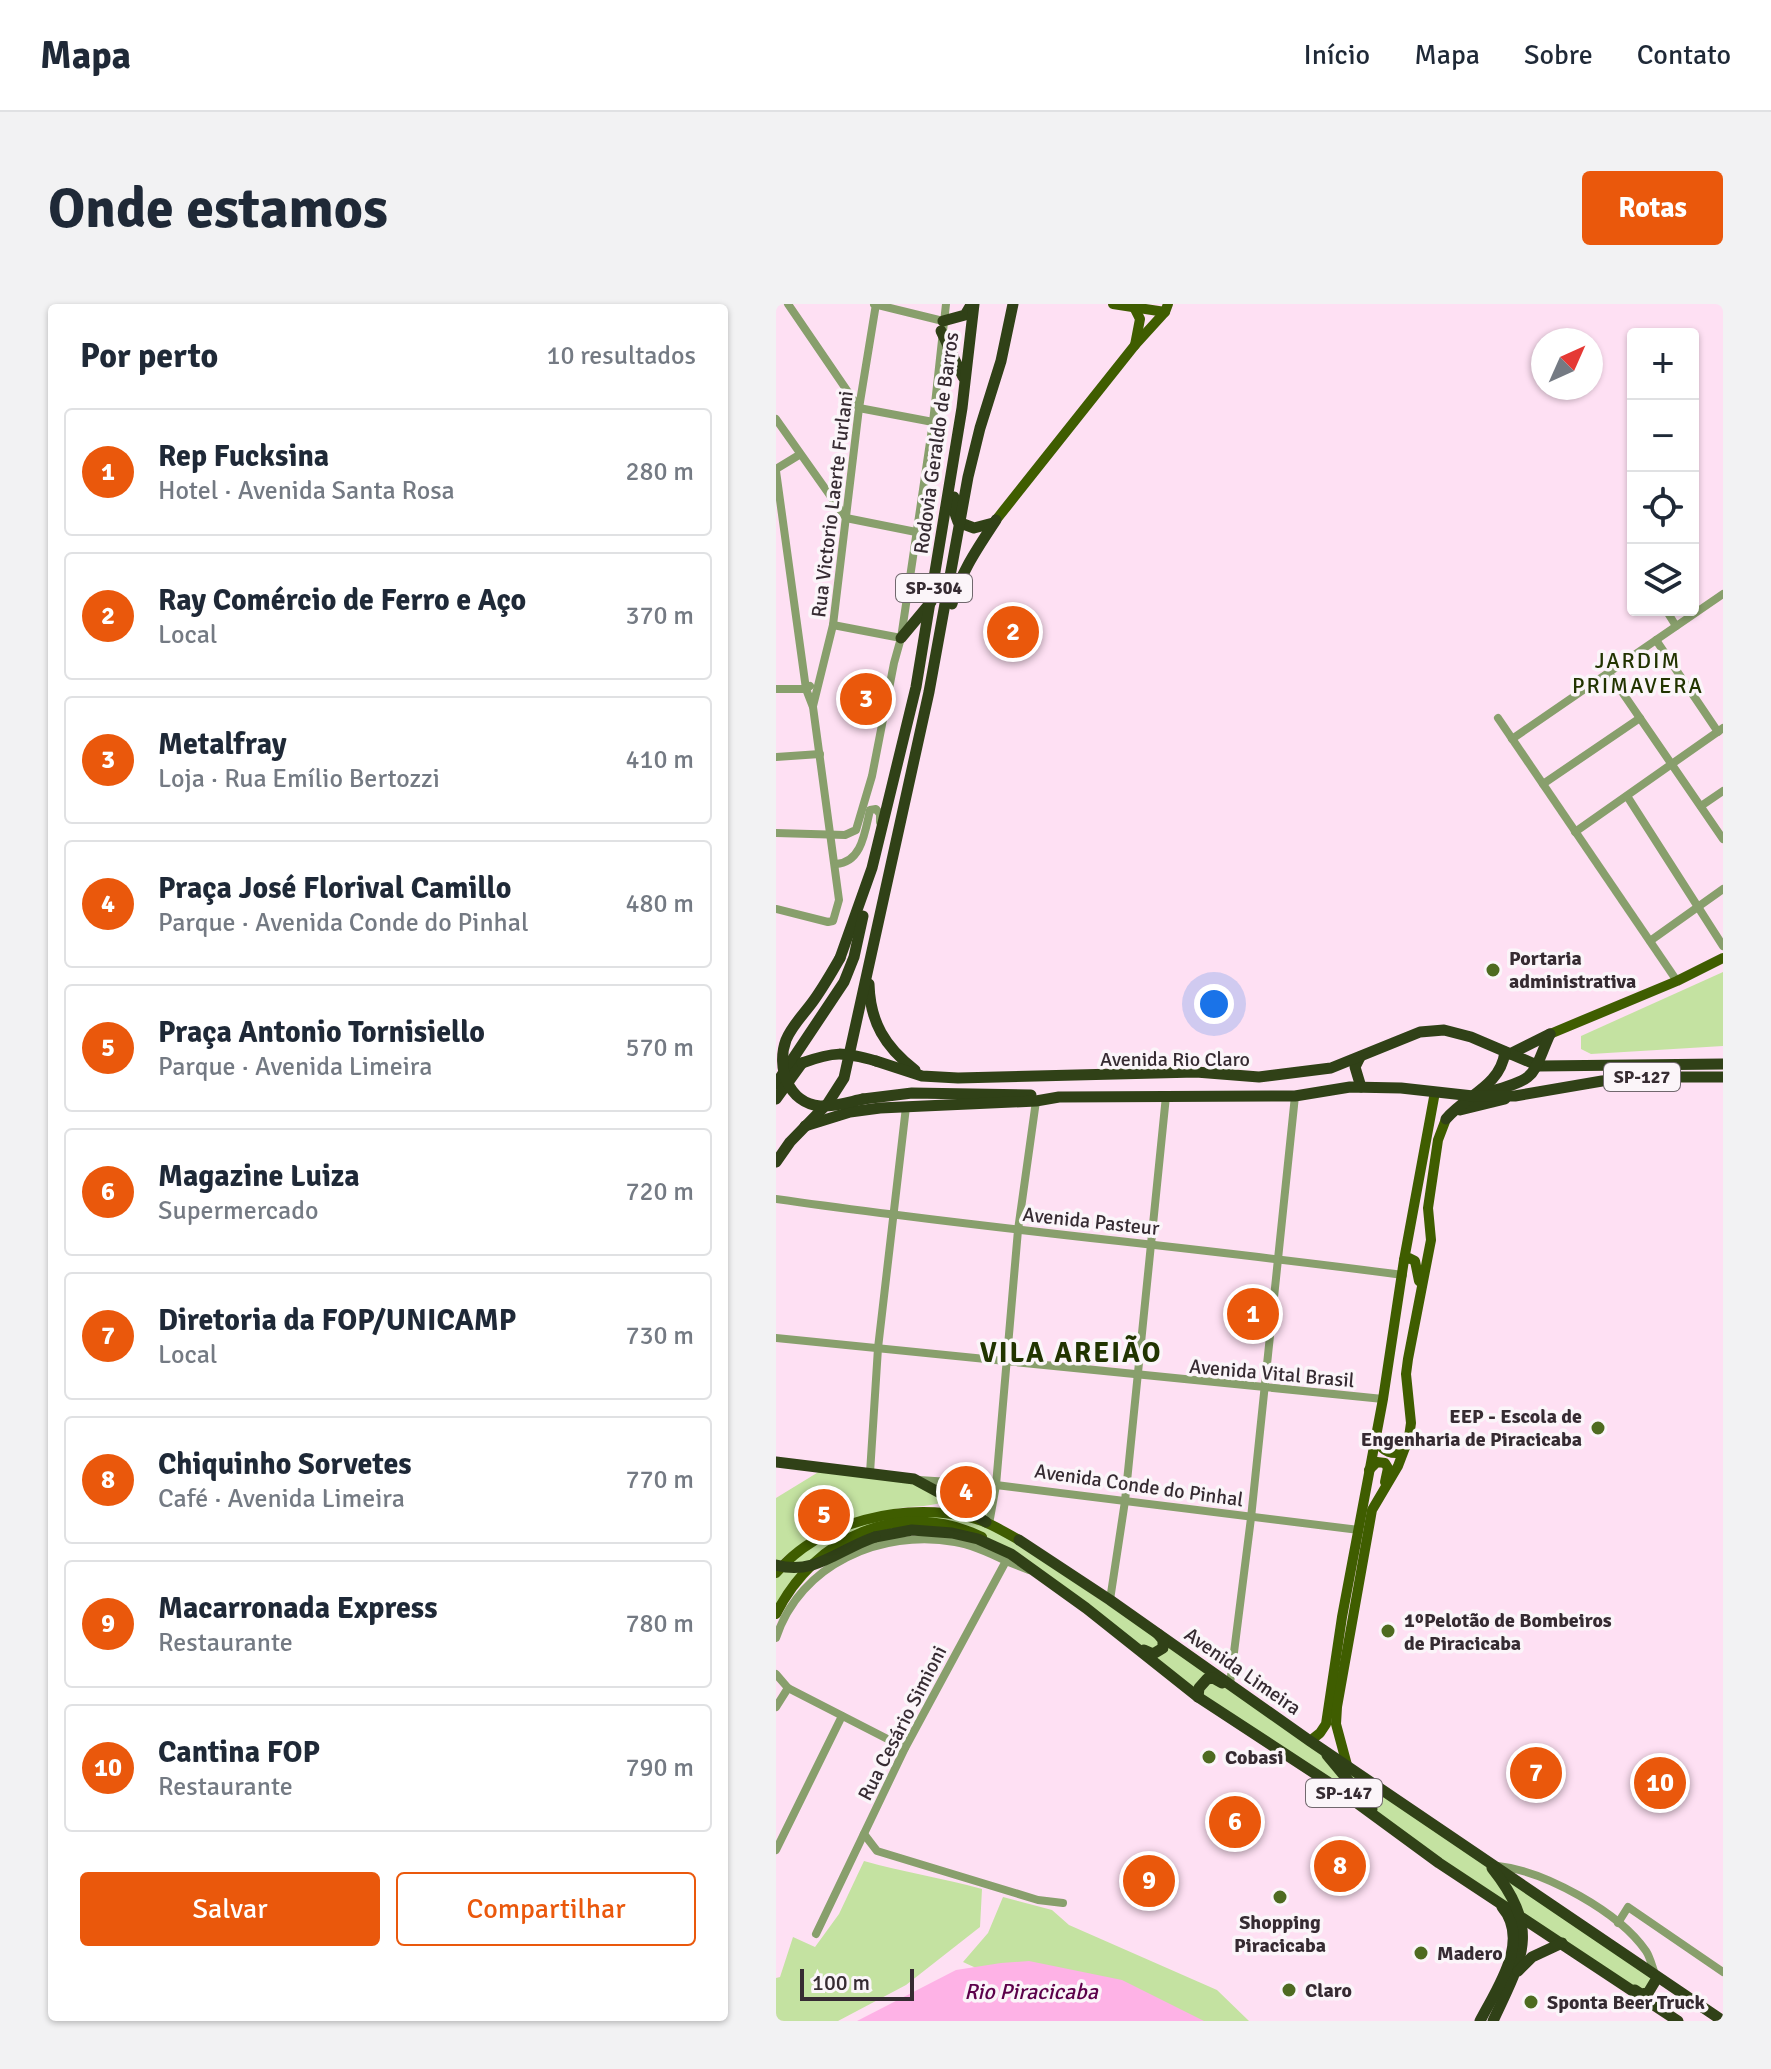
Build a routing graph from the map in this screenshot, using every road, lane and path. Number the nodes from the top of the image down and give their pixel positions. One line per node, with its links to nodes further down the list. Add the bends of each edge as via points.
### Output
1 (788, 304): 12 (street)
2 (946, 304): 9 (street)
3 (973, 304): 9 (highway, via 965,315); 11 (highway, Rodovia Geraldo de Barros / SP-304)
4 (1013, 304): 21 (highway, Rodovia Geraldo de Barros / SP-304)
5 (1113, 304): 8 (main road)
6 (875, 305): 9 (street); 12 (street, Rua Victorio Laerte Furlani)
7 (1164, 307): 8 (main road); 10 (main road)
8 (1135, 309): 10 (main road, via 1140,319)
9 (942, 326): 11 (highway); 15 (street)
10 (1135, 345): 20 (main road)
11 (964, 381): 13 (highway, Rodovia Geraldo de Barros / SP-304)
12 (859, 408): 15 (street); 19 (street, Rua Victorio Laerte Furlani)
13 (962, 408): 21 (highway, via 953,508); 24 (highway, Rodovia Geraldo de Barros / SP-304)
14 (776, 419): 16 (street)
15 (933, 422): 22 (street)
16 (799, 455): 17 (street); 19 (street)
17 (776, 470): 18 (street)
18 (777, 488): 33 (street)
19 (846, 518): 22 (street); 26 (street, Rua Victorio Laerte Furlani)
20 (996, 520): 21 (highway, via 974,528); 34 (highway, via 956,591)
21 (961, 523): 34 (highway, Rodovia Geraldo de Barros / SP-304)
22 (916, 532): 28 (street)
23 (1722, 596): 27 (street)
24 (932, 601): 28 (highway); 54 (highway, Rodovia Geraldo de Barros / SP-304)
25 (1670, 616): 27 (street)
26 (833, 625): 28 (street); 31 (street, Rua Victorio Laerte Furlani)
27 (1676, 626): 29 (street)
28 (901, 638): 43 (street)
29 (1656, 640): 30 (street); 38 (street)
30 (1609, 673): 37 (street); 39 (street)
31 (821, 678): 33 (street); 35 (street, Rua Victorio Laerte Furlani)
32 (776, 689): 33 (street)
33 (806, 689): 35 (street)
34 (929, 692): 64 (highway, Rodovia Geraldo de Barros / SP-304)
35 (813, 707): 40 (street)
36 (1498, 718): 39 (street)
37 (1640, 718): 42 (street); 44 (street)
38 (1720, 730): 42 (street)
39 (1512, 739): 44 (street)
40 (820, 754): 41 (street); 52 (street)
41 (776, 757)
42 (1672, 764): 46 (street); 47 (street)
43 (872, 776): 48 (street); 51 (street)
44 (1543, 784): 49 (street)
45 (1723, 791): 47 (street)
46 (1627, 796): 49 (street); 59 (street)
47 (1701, 806): 53 (street)
48 (873, 810): 54 (street, via 880,814); 55 (street)
49 (1575, 832): 61 (street)
50 (776, 833): 52 (street)
51 (851, 834): 52 (street); 55 (street)
52 (832, 835): 56 (street)
53 (1723, 839)
54 (879, 844): 57 (highway, Rodovia Geraldo de Barros / SP-304)
55 (861, 845): 56 (street, via 853,858)
56 (836, 864): 60 (street, via 839,900 833,921)
57 (872, 868): 74 (highway, via 844,982); 81 (highway, bridge, via 840,958 785,1042 781,1061 791,1091 813,1105 830,1106 937,1093)
58 (1723, 889): 59 (street)
59 (1698, 907): 61 (street); 62 (street)
60 (776, 909)
61 (1650, 941): 65 (street)
62 (1723, 946)
63 (1723, 958): 65 (main road)
64 (869, 963): 72 (highway, via 875,1022 886,1043); 86 (highway, via 844,1078)
65 (1677, 981): 66 (main road)
66 (1550, 1034): 67 (highway); 70 (highway); 71 (highway, via 1553,1058)
67 (1507, 1053): 68 (highway, Avenida Rio Claro / SP-127, via 1444,1030 1420,1032); 70 (highway, Avenida Rio Claro / SP-127); 79 (highway, via 1495,1078)
68 (1361, 1056): 72 (highway, Avenida Rio Claro, via 1331,1068 1259,1077 1196,1072); 75 (highway, via 1355,1067)
69 (1723, 1064): 71 (highway, SP-127)
70 (1539, 1066): 71 (highway, SP-127); 79 (highway, via 1520,1083)
71 (1561, 1066)
72 (922, 1076): 82 (highway, Avenida Rio Claro, bridge, via 843,1052 823,1055 802,1063)
73 (1723, 1077): 80 (highway, SP-127, via 1617,1080)
74 (776, 1084)
75 (1361, 1087): 76 (highway, Avenida Rio Claro / SP-127); 78 (highway, Avenida Rio Claro)
76 (1435, 1092): 79 (highway, Avenida Rio Claro / SP-127); 95 (main road)
77 (1166, 1096): 78 (highway, Avenida Rio Claro); 81 (highway, Avenida Rio Claro); 93 (street)
78 (1295, 1096): 94 (street)
79 (1473, 1096): 80 (highway, Avenida Rio Claro / SP-127); 85 (highway)
80 (1515, 1096): 85 (highway, via 1457,1111)
81 (1059, 1097): 83 (highway, Avenida Rio Claro)
82 (776, 1099)
83 (1036, 1101): 84 (highway, Avenida Rio Claro); 92 (street)
84 (906, 1107): 86 (highway, Avenida Rio Claro, via 850,1112); 91 (street)
85 (1446, 1119): 97 (main road, via 1434,1166 1428,1208 1431,1240)
86 (805, 1126): 87 (highway)
87 (790, 1142): 88 (highway); 89 (highway)
88 (776, 1145)
89 (776, 1162)
90 (776, 1199): 91 (street, Avenida Pasteur)
91 (893, 1215): 92 (street, Avenida Pasteur); 99 (street)
92 (1018, 1230): 93 (street, Avenida Pasteur); 100 (street)
93 (1149, 1244): 94 (street, Avenida Pasteur); 101 (street)
94 (1277, 1258): 96 (street, Avenida Pasteur); 102 (street)
95 (1404, 1260): 96 (main road); 97 (main road, via 1415,1261)
96 (1403, 1275): 103 (main road)
97 (1419, 1290): 105 (main road, via 1406,1374 1411,1423)
98 (776, 1338): 99 (street, Avenida Vital Brasil)
99 (878, 1348): 100 (street, Avenida Vital Brasil); 108 (street)
100 (1008, 1362): 101 (street, Avenida Vital Brasil); 110 (street)
101 (1139, 1376): 102 (street, Avenida Vital Brasil); 112 (street)
102 (1265, 1389): 103 (street, Avenida Vital Brasil); 113 (street)
103 (1383, 1399): 104 (main road)
104 (1375, 1433): 105 (main road, via 1386,1451 1400,1452); 107 (main road)
105 (1405, 1445): 111 (main road)
106 (776, 1462): 108 (highway, Avenida Conde do Pinhal)
107 (1369, 1470): 111 (main road, via 1377,1462 1385,1463); 115 (main road)
108 (870, 1473): 109 (highway, Avenida Conde do Pinhal)
109 (914, 1479): 110 (street, Avenida Conde do Pinhal); 114 (highway, Avenida Conde do Pinhal)
110 (996, 1485): 112 (street, Avenida Conde do Pinhal); 114 (street)
111 (1382, 1491): 123 (main road, via 1372,1510)
112 (1125, 1501): 113 (street, Avenida Conde do Pinhal); 120 (street)
113 (1251, 1518): 115 (street, Avenida Conde do Pinhal); 128 (street)
114 (988, 1523): 116 (main road, Avenida Limeira / SP-147); 119 (main road, Avenida Limeira / SP-147, via 950,1514 908,1513 853,1523 793,1555)
115 (1359, 1530): 122 (main road)
116 (1019, 1540): 120 (highway, Avenida Limeira / SP-147)
117 (1008, 1558): 118 (highway, bridge, via 978,1539 912,1530 854,1544 815,1566); 121 (main road, SP-147, via 975,1533 948,1525 882,1526 856,1533 827,1551 795,1584); 125 (highway, SP-147, via 1040,1573); 126 (street, via 929,1539 861,1549 822,1572 803,1591); 136 (street, Rua Cesário Simioni)
118 (776, 1565)
119 (776, 1573)
120 (1110, 1600): 124 (highway, Avenida Limeira / SP-147)
121 (776, 1614)
122 (1342, 1617): 123 (main road); 134 (main road)
123 (1354, 1620): 138 (main road, via 1336,1724)
124 (1157, 1633): 125 (highway, via 1164,1644 1153,1654); 128 (highway, Avenida Limeira / SP-147)
125 (1119, 1636): 130 (highway, SP-147)
126 (776, 1638)
127 (776, 1674): 129 (street)
128 (1230, 1684): 131 (highway, Avenida Limeira / SP-147)
129 (788, 1688): 132 (street); 133 (street)
130 (1198, 1697): 131 (highway, via 1200,1686 1213,1678); 139 (highway, SP-147)
131 (1257, 1704): 135 (highway, Avenida Limeira / SP-147)
132 (776, 1707)
133 (842, 1716): 136 (street); 141 (street)
134 (1326, 1724): 135 (main road); 137 (main road)
135 (1310, 1741): 137 (highway, Avenida Limeira / SP-147)
136 (905, 1748): 140 (street, Rua Cesário Simioni)
137 (1325, 1751): 138 (highway, Avenida Limeira / SP-147); 139 (highway)
138 (1347, 1765): 142 (highway, Avenida Limeira / SP-147)
139 (1386, 1826): 144 (highway, SP-147)
140 (864, 1834): 145 (street, via 877,1851); 148 (street, Rua Cesário Simioni)
141 (776, 1850)
142 (1485, 1858): 143 (highway, Avenida Limeira / SP-147); 146 (highway)
143 (1498, 1866): 147 (street, via 1544,1879); 152 (highway, Avenida Limeira / SP-147)
144 (1486, 1893): 146 (highway, SP-147); 154 (highway, via 1509,1917 1514,1944)
145 (1063, 1903)
146 (1520, 1917): 149 (highway, SP-147); 151 (highway, via 1524,1938)
147 (1618, 1923): 150 (street, via 1628,1907); 152 (street, via 1647,1953)
148 (816, 1934)
149 (1562, 1943): 151 (highway, via 1532,1957); 153 (highway, SP-147)
150 (1723, 1972)
151 (1515, 1975): 155 (highway)
152 (1657, 1978): 153 (highway, via 1648,1993 1641,1994); 157 (highway, SP-147)
153 (1617, 1982): 156 (highway, SP-147)
154 (1480, 2021)
155 (1493, 2021)
156 (1678, 2021)
157 (1723, 2021)

